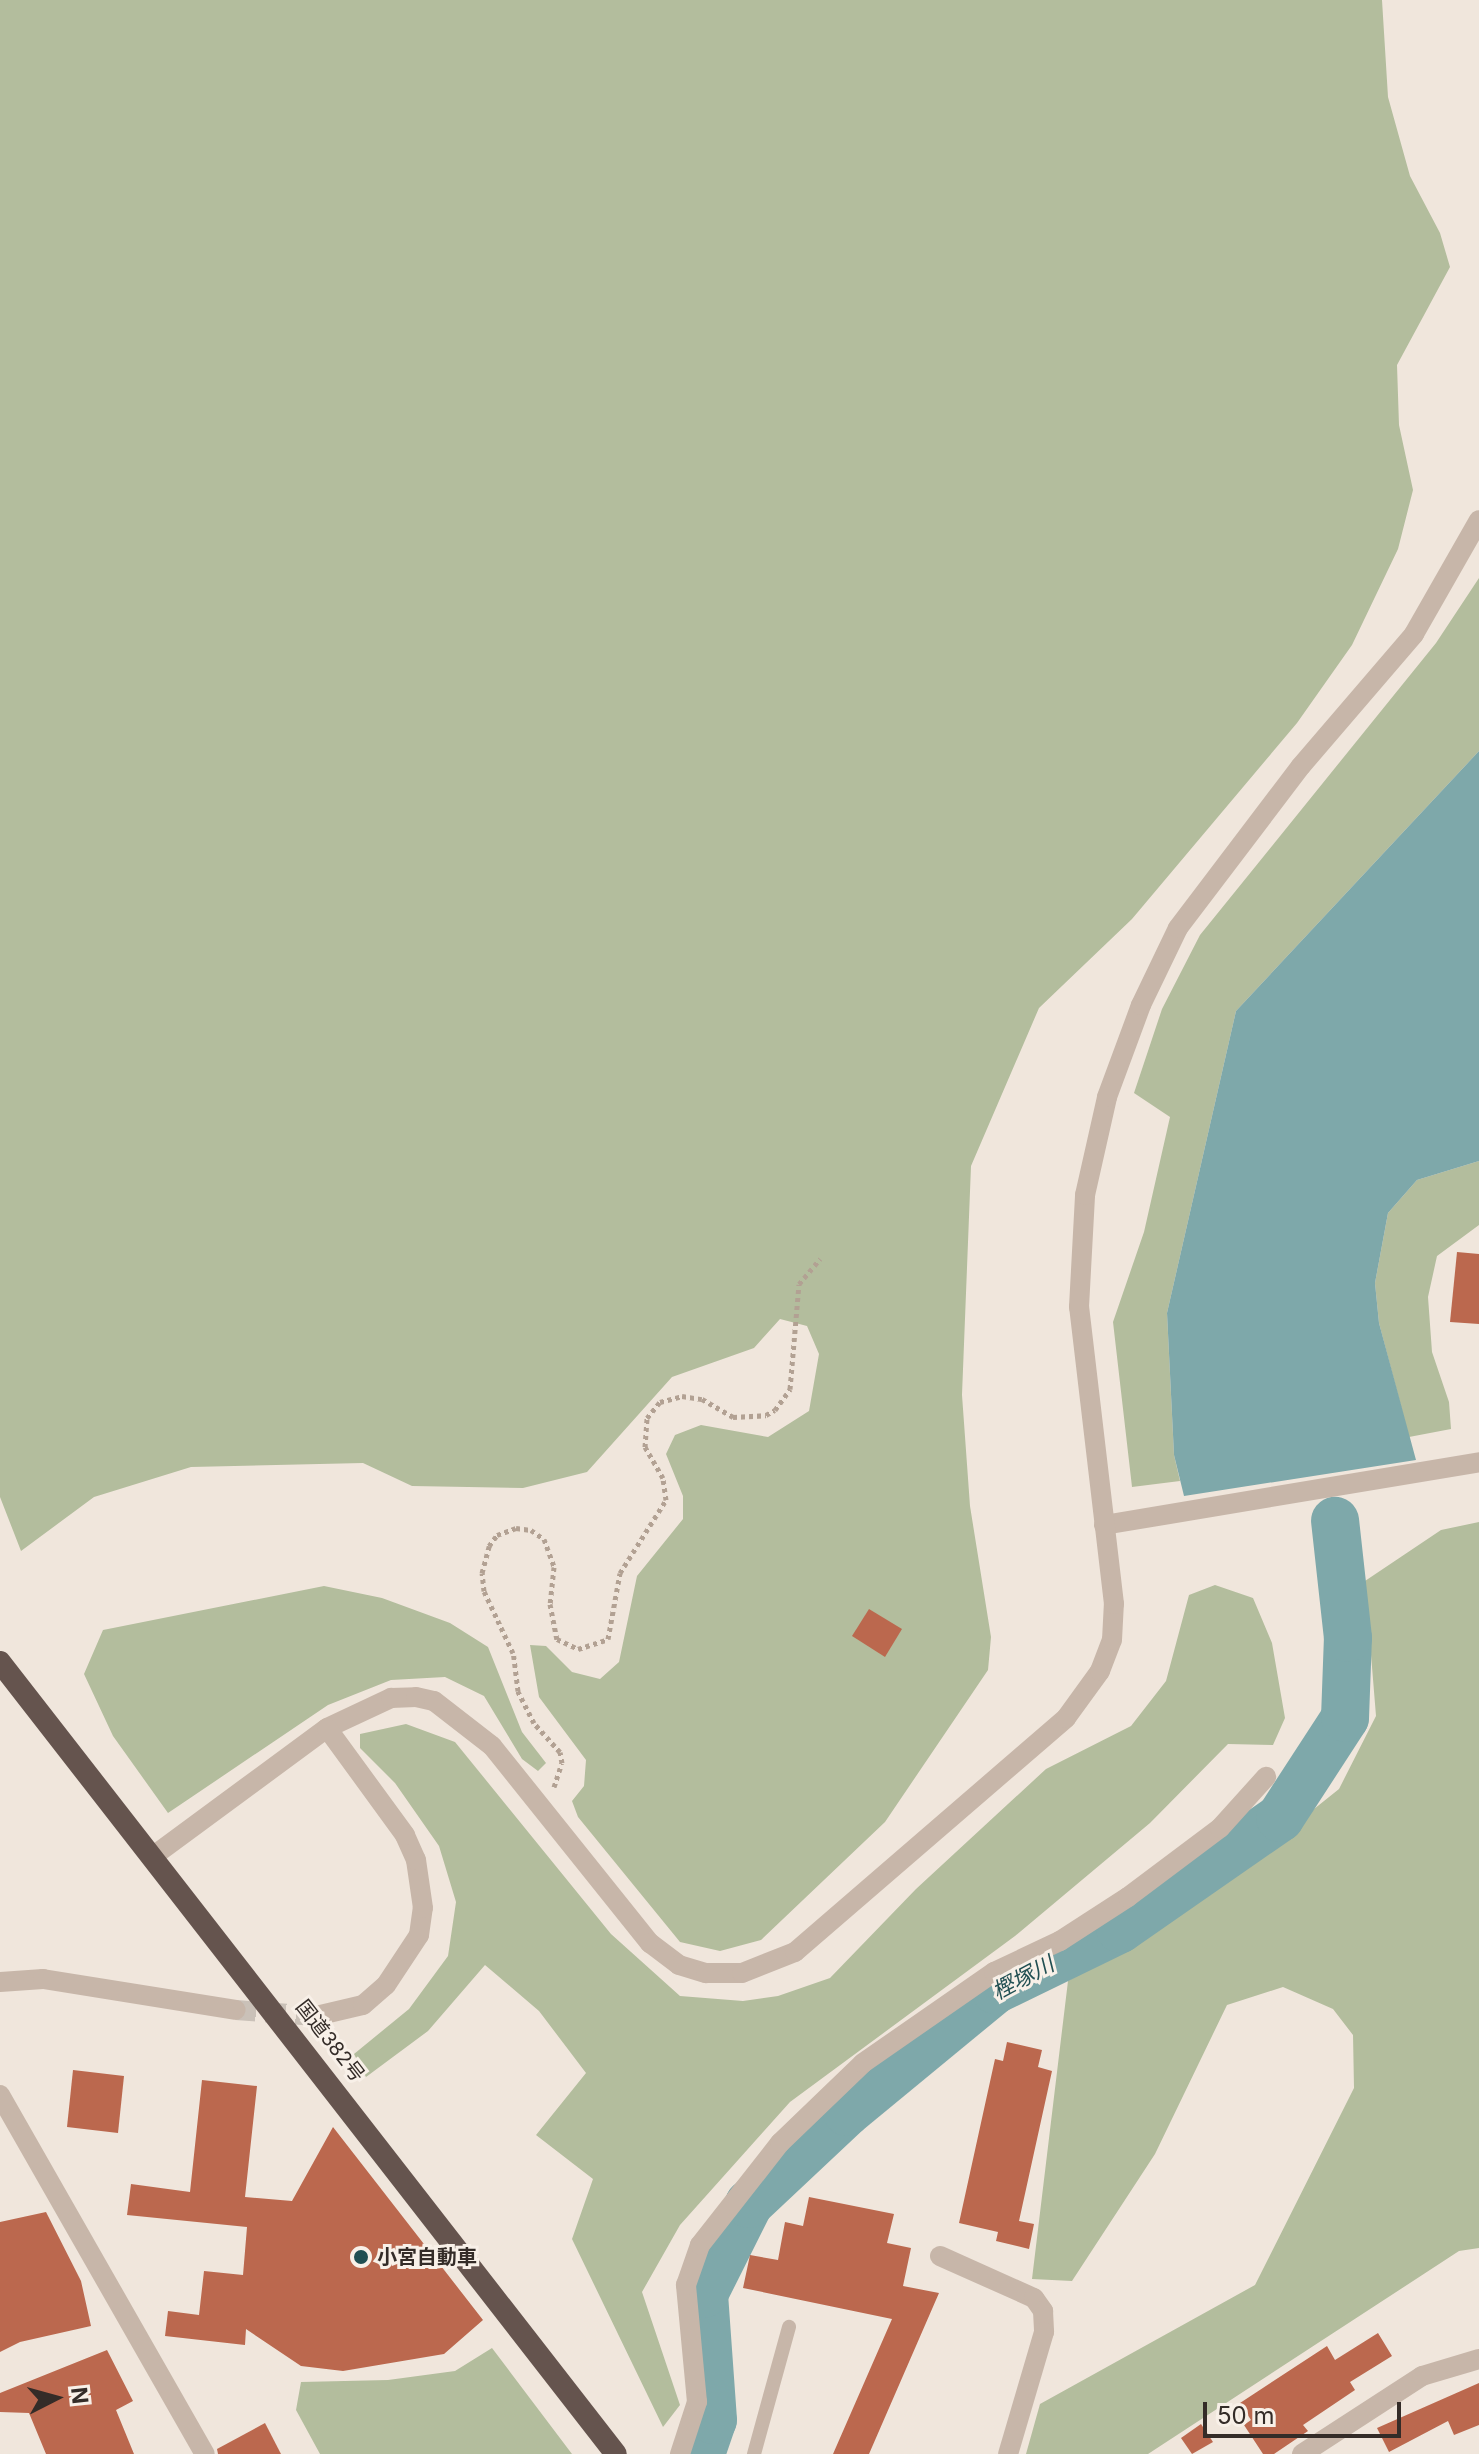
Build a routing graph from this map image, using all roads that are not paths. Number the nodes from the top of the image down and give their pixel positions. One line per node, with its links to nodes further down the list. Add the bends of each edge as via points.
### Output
1 (1479, 520): 3 (street, via 1414,634 1301,766 1178,928 1141,1005 1107,1097 1085,1195 1079,1307)
2 (1479, 1462): 3 (street)
3 (1104, 1525): 5 (street, via 1114,1604 1112,1640 1083,1697 1066,1718 795,1952 762,1969 706,1973 679,1965 625,1917 492,1746 434,1701 391,1698)
4 (0, 1662): 7 (highway, 国道382号)
5 (327, 1728): 7 (street); 10 (street, via 405,1835 416,1860 423,1908 419,1935 386,1985 363,2005)
6 (1266, 1777): 17 (street, via 1220,1828 1128,1897 1060,1941 994,1972 863,2063 780,2143 700,2245 686,2285 697,2402)
7 (152, 1857): 16 (highway, 国道382号)
8 (0, 1982): 9 (street, via 43,1979)
9 (236, 2010)
10 (316, 2016)
11 (0, 2095): 15 (street)
12 (940, 2256): 19 (street, via 1034,2298 1043,2311 1044,2332)
13 (789, 2327): 18 (lane)
14 (1479, 2359): 20 (street, via 1422,2376)
15 (205, 2454)
16 (616, 2454)
17 (680, 2454)
18 (754, 2454)
19 (1008, 2454)
20 (1302, 2454)

